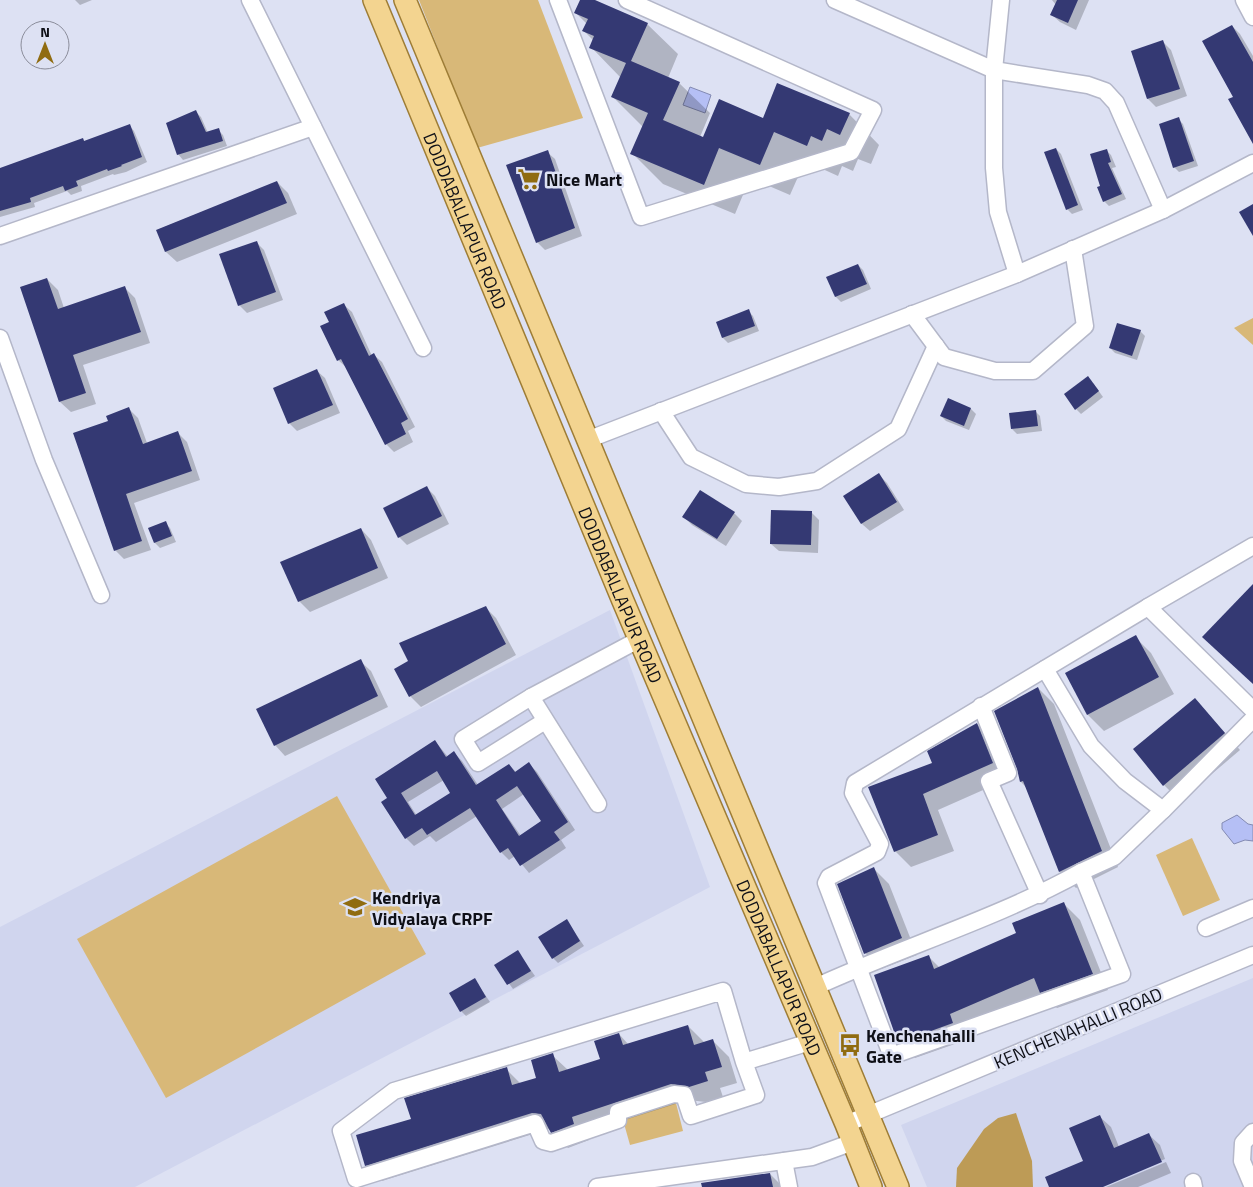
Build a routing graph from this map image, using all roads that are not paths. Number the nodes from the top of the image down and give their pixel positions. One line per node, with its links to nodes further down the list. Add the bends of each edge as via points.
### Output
1 (250, 0): 11 (street)
2 (374, 0): 26 (main road, DODDABALLAPUR ROAD)
3 (405, 0): 22 (main road, DODDABALLAPUR ROAD)
4 (558, 0): 5 (street, via 641,217 851,152 873,110)
5 (627, 0)
6 (835, 0): 10 (street)
7 (1001, 0): 10 (street)
8 (1244, 0): 9 (street)
9 (1253, 17)
10 (994, 70): 13 (street, via 1088,85 1105,91 1116,102); 16 (street, via 994,168 998,212)
11 (313, 127): 14 (street); 20 (street)
12 (1253, 163): 13 (street)
13 (1163, 210): 15 (street)
14 (0, 236)
15 (1073, 250): 16 (street); 19 (street, via 1086,326 1033,371 995,371 944,357)
16 (1016, 274): 17 (street)
17 (912, 314): 19 (street); 21 (street)
18 (0, 338): 24 (street, via 44,460)
19 (936, 346): 21 (street, via 898,430 817,481 779,487 746,484 691,457)
20 (423, 348)
21 (661, 411): 22 (street)
22 (586, 440): 41 (main road, DODDABALLAPUR ROAD)
23 (1253, 546): 25 (street)
24 (101, 595)
25 (1148, 607): 27 (street); 30 (street)
26 (640, 639): 28 (street); 42 (main road, DODDABALLAPUR ROAD)
27 (1044, 670): 29 (street); 34 (street, via 1091,746 1125,781)
28 (530, 697): 32 (street); 32 (street, via 463,739 473,755 478,762)
29 (981, 706): 36 (street, via 1008,773 989,782); 40 (street, via 855,784 853,793 880,844 877,852 829,877 826,883)
30 (1253, 710)
31 (1253, 718): 34 (street)
32 (545, 720): 33 (street)
33 (598, 804)
34 (1163, 810): 35 (street, via 1114,857)
35 (1081, 872): 36 (street); 40 (street, via 1122,974 894,1055)
36 (1040, 895): 40 (street)
37 (1253, 908): 38 (street)
38 (1206, 928)
39 (1253, 955): 44 (street, KENCHENAHALLI ROAD)
40 (859, 967): 41 (street)
41 (813, 988): 44 (main road, DODDABALLAPUR ROAD)
42 (810, 1042): 43 (street); 46 (main road, DODDABALLAPUR ROAD)
43 (744, 1062): 43 (street, via 756,1095 691,1116 684,1095 674,1094 618,1112 618,1120 551,1143 543,1140 535,1123 356,1180 341,1131 394,1092 723,991)
44 (868, 1116): 46 (street, KENCHENAHALLI ROAD); 51 (main road, DODDABALLAPUR ROAD)
45 (1253, 1132): 52 (street, via 1243,1143 1242,1160)
46 (850, 1133): 47 (street, KENCHENAHALLI ROAD, via 812,1157); 50 (main road, DODDABALLAPUR ROAD)
47 (784, 1161): 48 (street, KENCHENAHALLI ROAD); 49 (street)
48 (597, 1187)
49 (789, 1187)
50 (871, 1187)
51 (898, 1187)
52 (1253, 1187)

